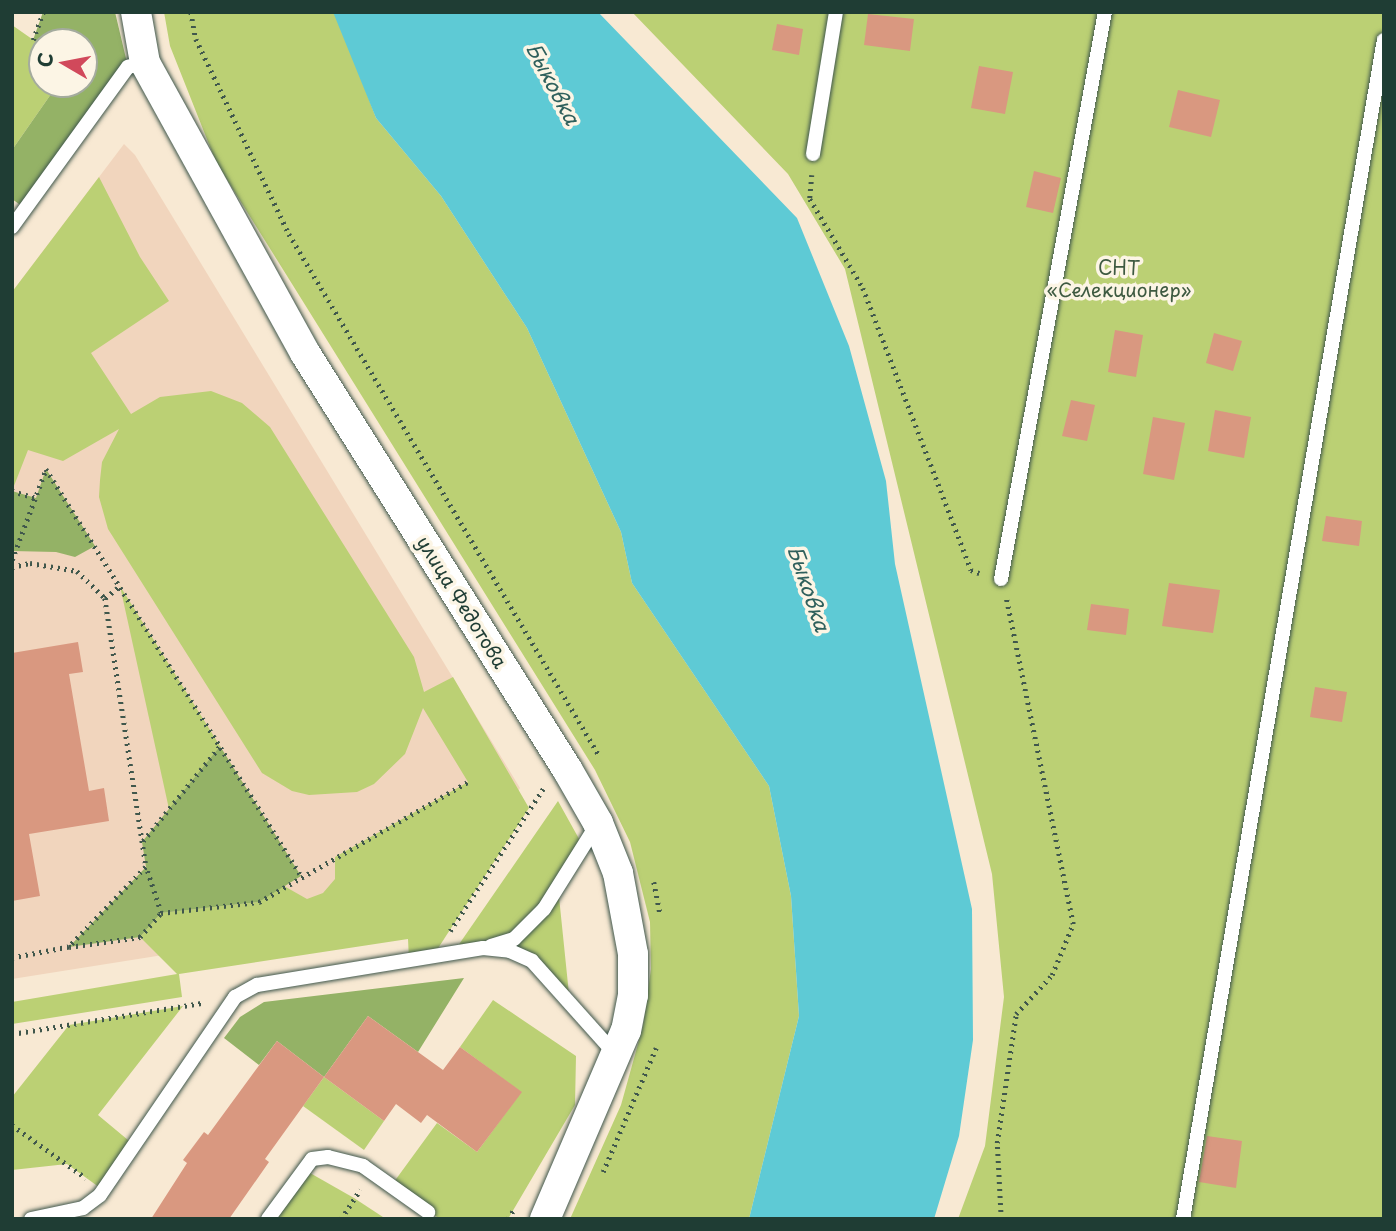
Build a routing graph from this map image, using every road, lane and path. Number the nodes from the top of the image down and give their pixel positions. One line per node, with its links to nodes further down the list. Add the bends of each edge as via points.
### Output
1 (136, 12): 6 (street, улица Федотова)
2 (191, 12): 19 (path, via 196,39 289,234)
3 (836, 12): 7 (lane)
4 (1105, 12): 15 (lane)
5 (1384, 40): 43 (lane)
6 (145, 63): 9 (lane, via 128,67); 22 (street, улица Федотова, via 305,353)
7 (813, 154): 15 (path, via 810,199 863,288 971,570)
8 (12, 199): 9 (lane)
9 (26, 209): 10 (lane)
10 (12, 228)
11 (12, 491): 12 (path)
12 (36, 498): 13 (path); 16 (path, via 46,469)
13 (12, 561)
14 (12, 567): 17 (path, via 30,563 77,571)
15 (1001, 579): 42 (path, via 1073,923 1052,975 1016,1014 997,1143)
16 (120, 586): 17 (path); 18 (path)
17 (105, 598): 23 (path)
18 (220, 746): 23 (path); 25 (path)
19 (596, 750)
20 (468, 782): 25 (path)
21 (546, 784): 29 (path)
22 (598, 823): 28 (lane, via 544,909 514,939); 33 (street, улица Федотова, via 628,913 632,954 632,995)
23 (142, 842): 24 (path)
24 (146, 867): 26 (path); 27 (path)
25 (301, 876): 26 (path, via 259,902)
26 (161, 913): 27 (path, via 140,937)
27 (69, 947): 30 (path)
28 (483, 948): 29 (lane); 33 (lane, via 510,951 532,961)
29 (433, 956): 31 (lane, via 257,985)
30 (12, 957)
31 (235, 997): 32 (path); 36 (lane)
32 (12, 1034)
33 (617, 1056): 41 (street, улица Федотова)
34 (12, 1125): 36 (path)
35 (372, 1172): 37 (lane); 39 (lane, via 345,1160 312,1159); 40 (path)
36 (103, 1190): 38 (lane, via 83,1208)
37 (428, 1212)
38 (31, 1219)
39 (268, 1219)
40 (341, 1219)
41 (545, 1219)
42 (1002, 1219)
43 (1183, 1219)

